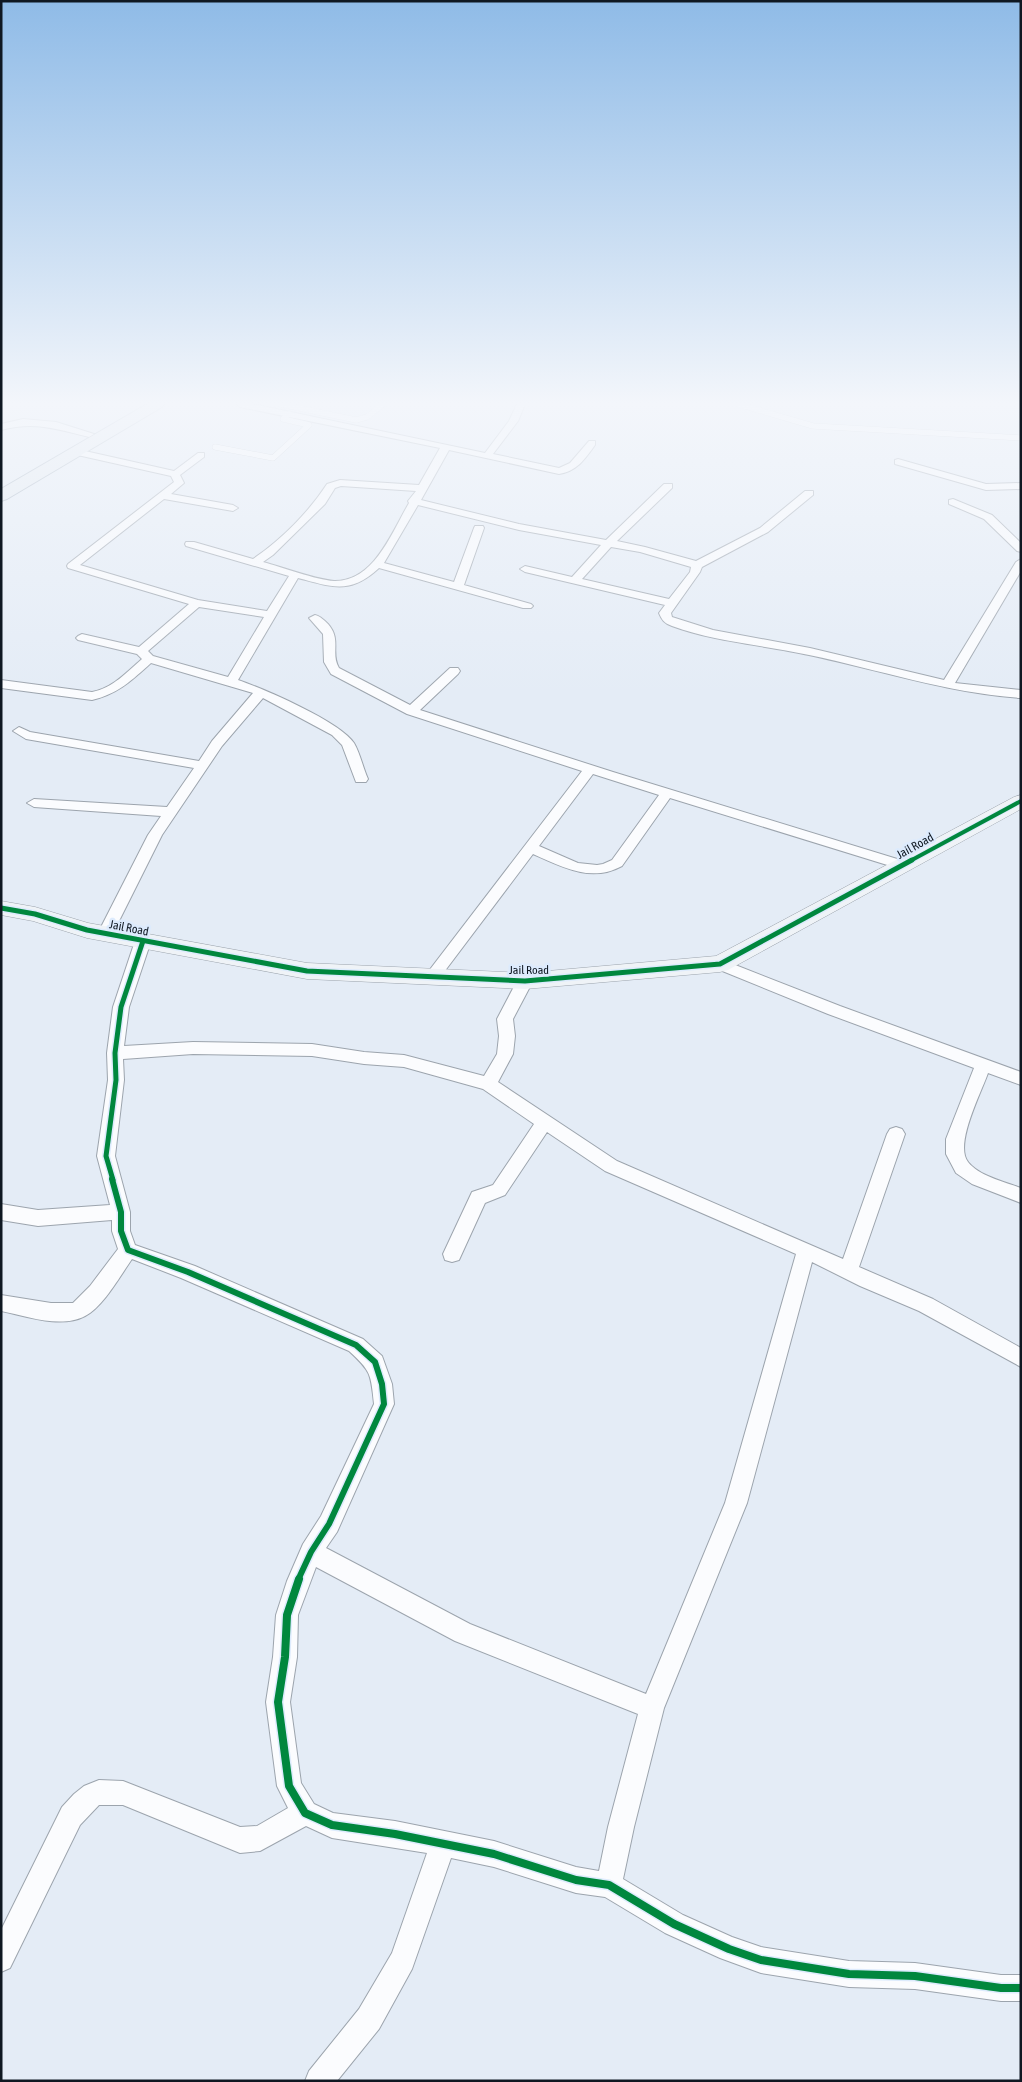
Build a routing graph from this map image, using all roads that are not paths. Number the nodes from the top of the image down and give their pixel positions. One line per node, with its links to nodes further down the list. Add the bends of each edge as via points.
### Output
1 (155, 501): 23 (street, via 72,566)
2 (193, 501): 8 (street)
3 (322, 501): 16 (street, via 269,554)
4 (413, 501): 12 (street, via 519,527); 17 (street)
5 (652, 501): 12 (street)
6 (799, 501): 18 (street, via 764,530)
7 (953, 502): 10 (street, via 988,517)
8 (233, 508)
9 (480, 528): 22 (street)
10 (1003, 530): 11 (street); 14 (street)
11 (1021, 531)
12 (610, 542): 18 (street); 21 (street)
13 (190, 544): 16 (street)
14 (1021, 549)
15 (1021, 562): 33 (street)
16 (254, 563): 20 (street)
17 (376, 564): 20 (street, via 363,577 348,583 332,584); 22 (street)
18 (697, 565): 24 (street)
19 (525, 570): 21 (street)
20 (295, 574): 26 (street)
21 (574, 580): 24 (street)
22 (458, 587): 25 (street)
23 (197, 603): 26 (street); 29 (street)
24 (672, 603): 33 (street, via 665,613 667,618 688,628 829,655)
25 (527, 606)
26 (270, 615): 31 (street)
27 (315, 618): 36 (street, via 330,636 328,660 335,671)
28 (82, 638): 29 (street)
29 (145, 655): 31 (street); 32 (street, via 106,695)
30 (454, 671): 36 (street)
31 (231, 682): 34 (street)
32 (1, 684)
33 (947, 685): 35 (street, via 978,692)
34 (261, 692): 38 (street); 40 (street, via 344,738)
35 (1021, 694)
36 (411, 711): 39 (street)
37 (19, 731): 38 (street, via 26,735)
38 (202, 766): 44 (street)
39 (590, 769): 41 (street); 45 (street)
40 (360, 779)
41 (667, 793): 45 (street, via 609,869 581,869); 46 (street)
42 (1021, 801): 46 (street, Jail Road)
43 (34, 803): 44 (street)
44 (171, 812): 48 (street, via 155,835)
45 (531, 848): 51 (street)
46 (902, 865): 50 (street, Jail Road)
47 (1, 908): 48 (street, Jail Road)
48 (106, 933): 49 (street, Jail Road)
49 (144, 940): 51 (street, Jail Road, via 307,971); 53 (street, via 121,1006)
50 (720, 964): 52 (street, Jail Road); 54 (street)
51 (433, 976): 52 (street, Jail Road)
52 (525, 981): 56 (street, via 505,1019 505,1054)
53 (114, 1053): 56 (street, via 193,1048 312,1050 404,1061); 61 (street, via 116,1080 106,1156)
54 (983, 1065): 55 (street); 59 (street, via 955,1139 955,1154 962,1168 978,1179)
55 (1021, 1079)
56 (488, 1084): 57 (street)
57 (545, 1122): 63 (street, via 612,1166); 64 (street, via 499,1190 478,1197)
58 (896, 1134): 65 (street)
59 (1021, 1196)
60 (1, 1212): 61 (street, via 38,1218)
61 (120, 1212): 62 (street, via 121,1231)
62 (128, 1250): 66 (street, via 80,1310 65,1312); 68 (street, via 188,1272 356,1345 375,1362 384,1404 329,1524)
63 (806, 1250): 65 (street); 69 (street, via 736,1503)
64 (452, 1254)
65 (848, 1271): 67 (street, via 926,1305)
66 (1, 1303)
67 (1021, 1358)
68 (312, 1552): 69 (street, via 464,1633); 70 (street, via 287,1615 278,1702 289,1786)
69 (652, 1708): 72 (street)
70 (305, 1813): 71 (street, via 332,1825); 73 (street, via 260,1838 240,1840 123,1793 104,1790 85,1797 71,1816)
71 (443, 1844): 72 (street, via 494,1854 576,1880); 75 (street, via 404,1960 369,2019)
72 (609, 1885): 74 (street, via 674,1924 761,1960 849,1974 915,1976)
73 (1, 1959)
74 (1021, 1988)
75 (320, 2081)

